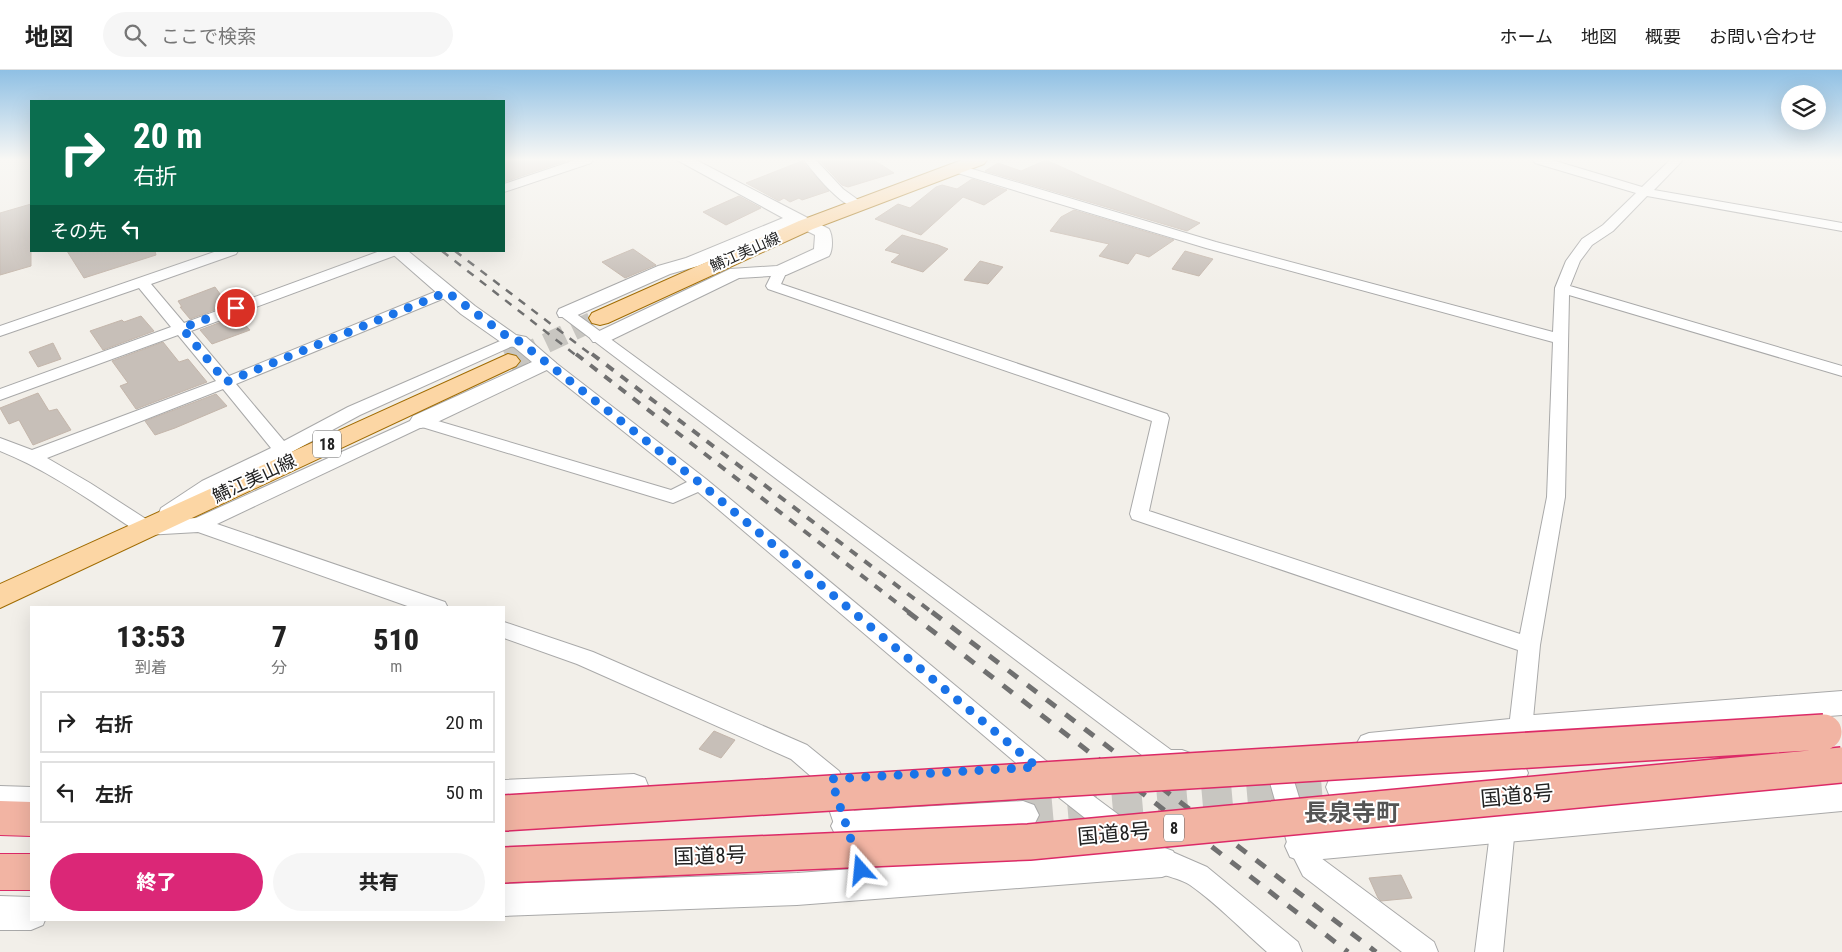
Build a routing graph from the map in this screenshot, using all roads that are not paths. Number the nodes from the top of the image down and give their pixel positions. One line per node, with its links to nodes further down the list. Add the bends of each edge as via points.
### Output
1 (762, 201): 8 (street)
2 (851, 201): 7 (street)
3 (866, 201): 7 (main road, 鯖江美山線)
4 (1064, 201): 21 (street, via 1211,246)
5 (1636, 201): 15 (street, via 1608,228 1587,242 1573,262)
6 (1697, 201): 9 (street)
7 (856, 205): 8 (main road, 鯖江美山線)
8 (801, 222): 13 (street, via 823,233 823,252); 17 (street, via 664,270); 19 (main road, 鯖江美山線)
9 (1842, 227)
10 (228, 252): 14 (street)
11 (392, 252): 18 (street)
12 (396, 252): 16 (street)
13 (780, 271): 19 (street, via 736,273); 37 (street, via 774,286 1161,418 1139,514)
14 (142, 282): 18 (street); 20 (street)
15 (1562, 288): 21 (street); 24 (street)
16 (447, 292): 22 (street); 25 (street)
17 (566, 313): 19 (street)
18 (182, 328): 25 (street); 26 (street)
19 (600, 328): 41 (street, via 1167,761)
20 (0, 331)
21 (1561, 339): 37 (street, via 1556,497)
22 (510, 351): 23 (street, via 519,341); 29 (street, via 354,412); 33 (main road, 鯖江美山線 / 18)
23 (546, 362): 27 (street); 31 (street)
24 (1842, 371)
25 (226, 382): 29 (street); 30 (street)
26 (0, 395)
27 (421, 420): 31 (street, via 673,497); 32 (street)
28 (0, 444): 30 (street)
29 (282, 450): 33 (street, via 208,485)
30 (32, 457): 33 (street)
31 (700, 483): 43 (street)
32 (199, 525): 33 (street); 35 (street)
33 (146, 528): 34 (main road, 鯖江美山線 / 18)
34 (0, 597)
35 (432, 606)
36 (505, 630): 45 (street, via 585,658 799,752)
37 (1529, 645): 39 (street)
38 (1842, 702): 39 (street)
39 (1521, 728): 41 (street); 44 (street)
40 (1833, 731): 51 (highway, bridge)
41 (1274, 753): 57 (street)
42 (1842, 765): 59 (highway, 国道8号 / 8, bridge, via 1029,842)
43 (1037, 767): 45 (street); 58 (street)
44 (1512, 773): 46 (street); 56 (street)
45 (831, 779): 47 (street); 55 (street)
46 (1341, 787)
47 (505, 794)
48 (1842, 797): 56 (street)
49 (0, 800): 50 (street)
50 (30, 801)
51 (505, 813)
52 (1023, 815): 55 (street)
53 (0, 818): 54 (highway)
54 (30, 819)
55 (847, 826): 62 (street)
56 (1503, 826): 57 (street); 68 (street)
57 (1301, 846): 67 (street, via 1312,867)
58 (1162, 862): 62 (street); 66 (street, via 1198,876)
59 (505, 865)
60 (0, 872): 61 (highway)
61 (30, 872)
62 (866, 884): 63 (street)
63 (505, 900)
64 (0, 913): 65 (street)
65 (30, 913)
66 (1288, 952)
67 (1424, 952)
68 (1489, 952)

